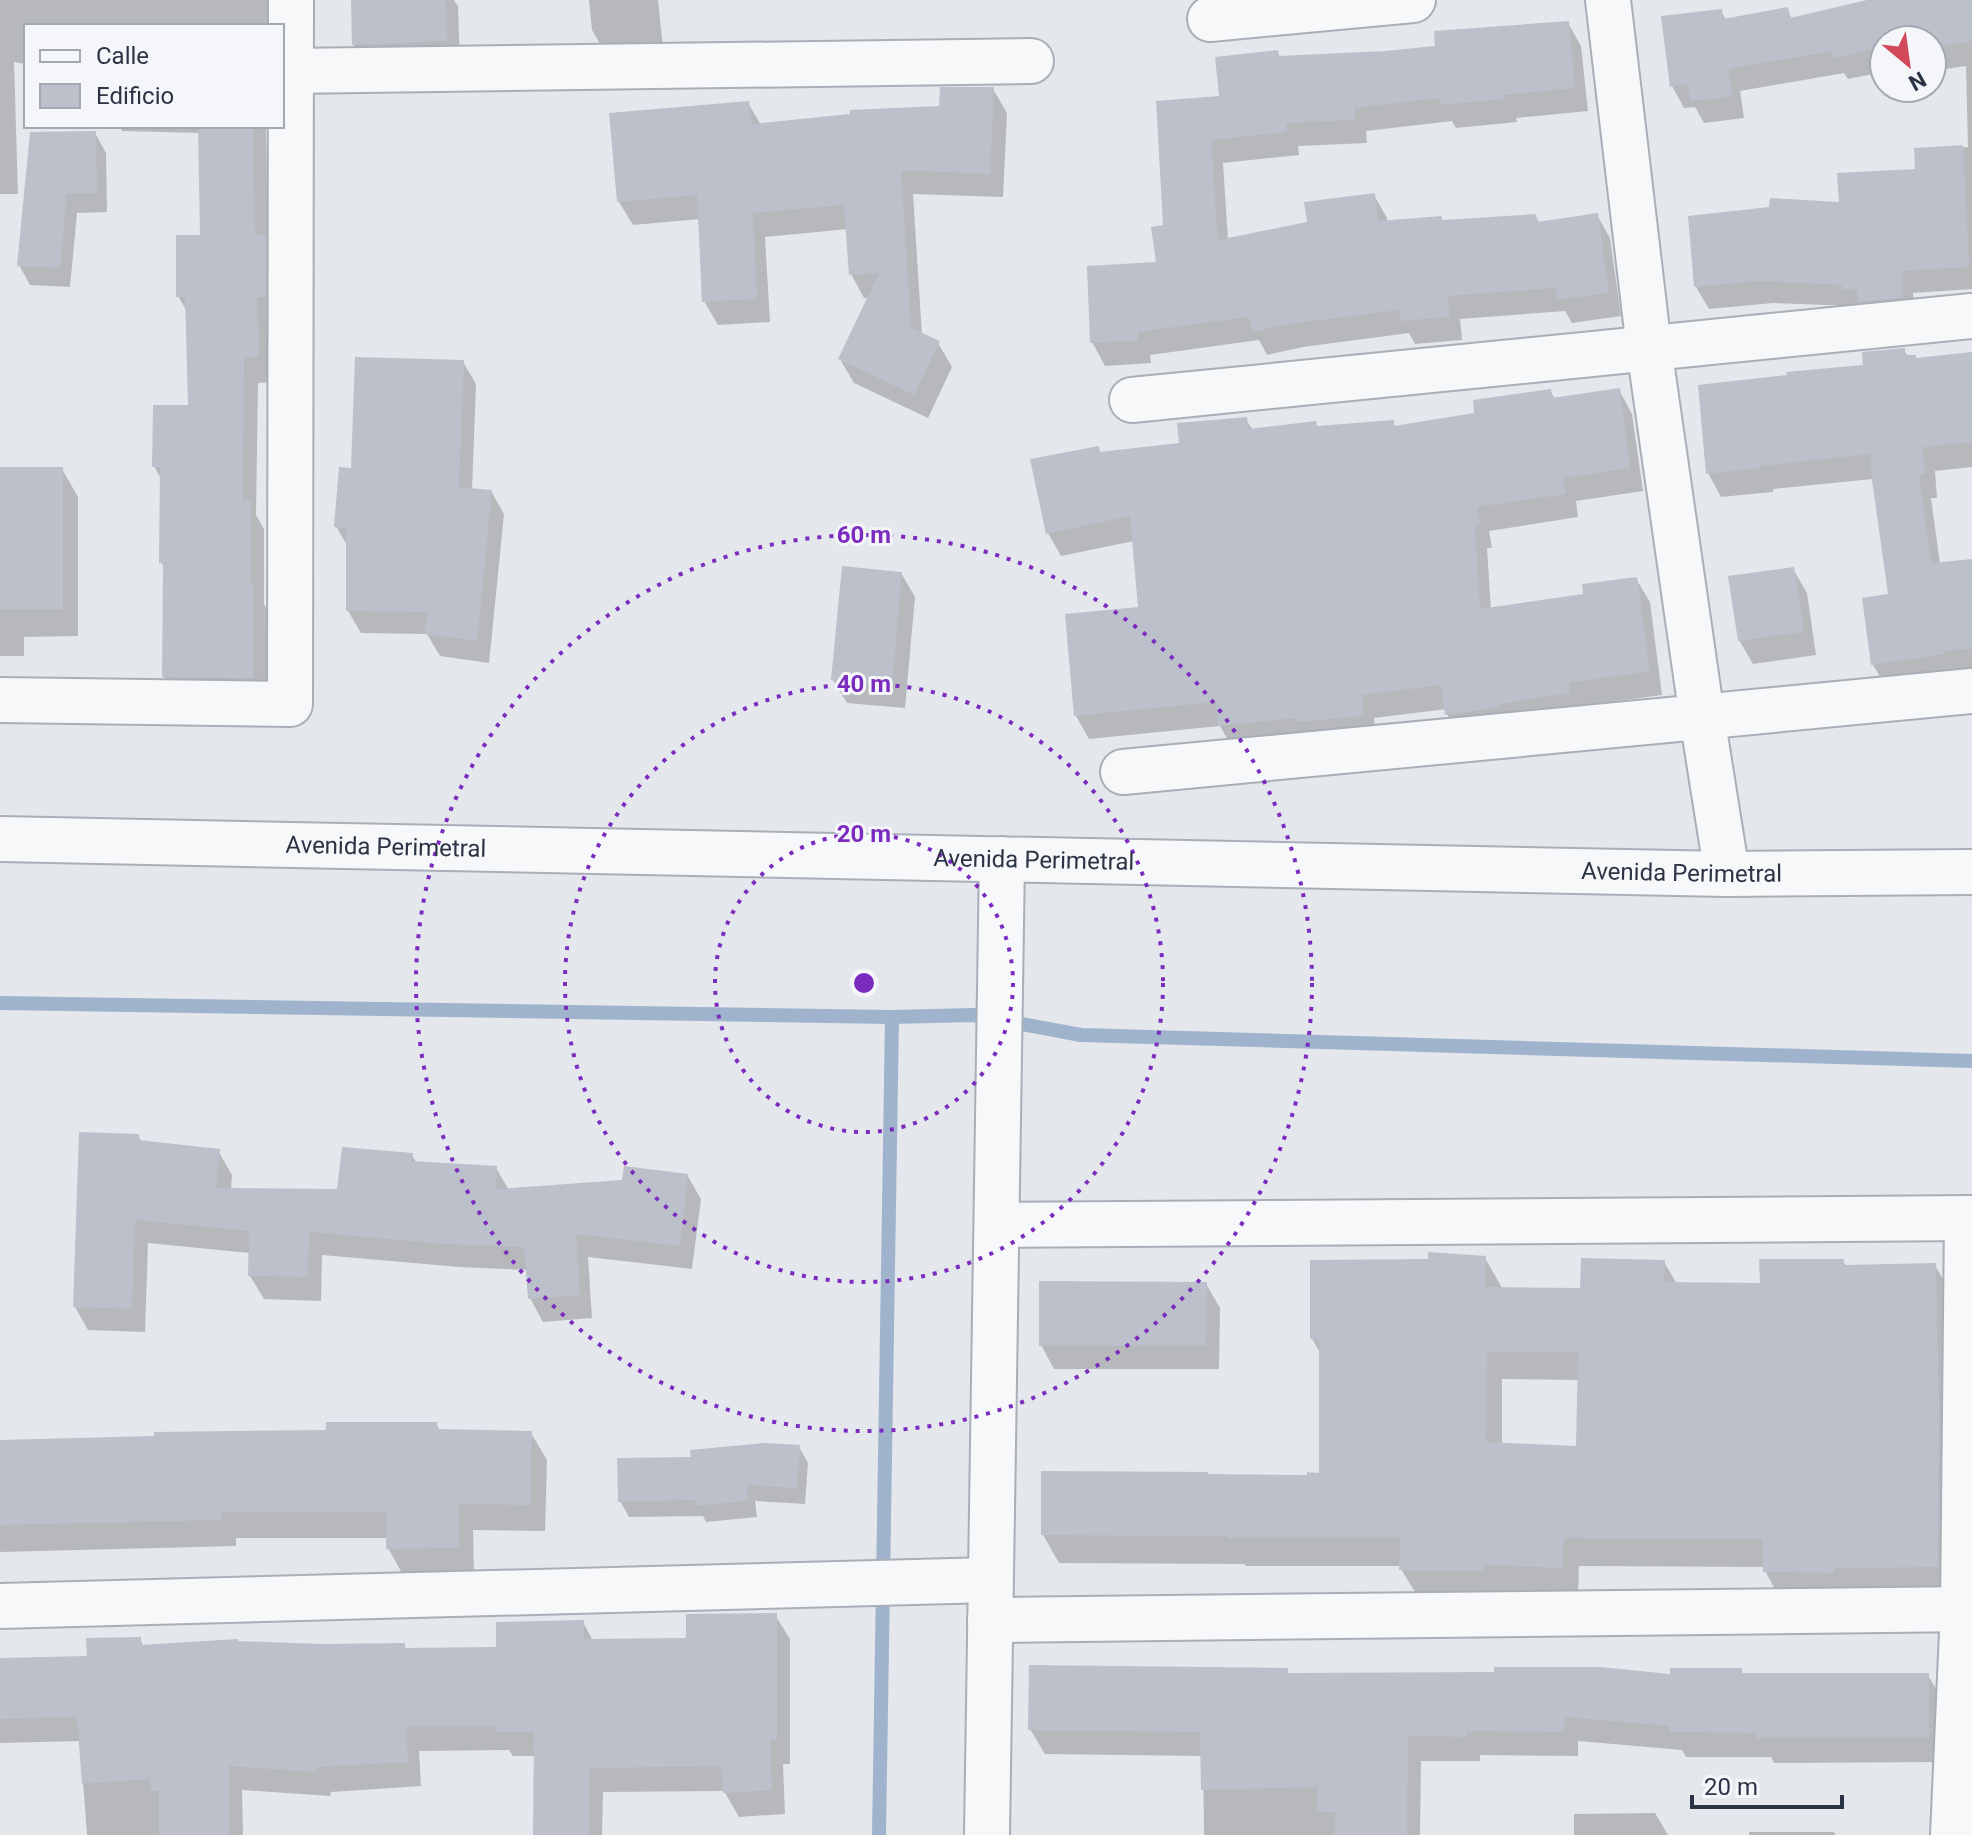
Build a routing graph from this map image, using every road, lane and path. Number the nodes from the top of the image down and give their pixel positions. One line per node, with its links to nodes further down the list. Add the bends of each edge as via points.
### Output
1 (291, 0): 6 (street)
2 (1413, 0): 4 (street)
3 (1608, 0): 8 (street)
4 (1210, 19)
5 (1031, 61): 6 (street)
6 (291, 71): 11 (street, via 290,704)
7 (1972, 316): 8 (street)
8 (1649, 348): 9 (street); 12 (street)
9 (1132, 400)
10 (1972, 691): 12 (street)
11 (0, 700)
12 (1702, 717): 13 (street); 17 (street)
13 (1123, 772)
14 (0, 839): 15 (street, Avenida Perimetral)
15 (1002, 859): 17 (street, Avenida Perimetral); 19 (street)
16 (1972, 872): 17 (street, Avenida Perimetral)
17 (1727, 874)
18 (1970, 1218): 19 (street); 22 (street)
19 (997, 1225): 20 (street)
20 (981, 1593): 21 (street, via 797,1585); 22 (street); 23 (street)
21 (0, 1606)
22 (1967, 1609): 24 (street)
23 (987, 1835)
24 (1953, 1835)

